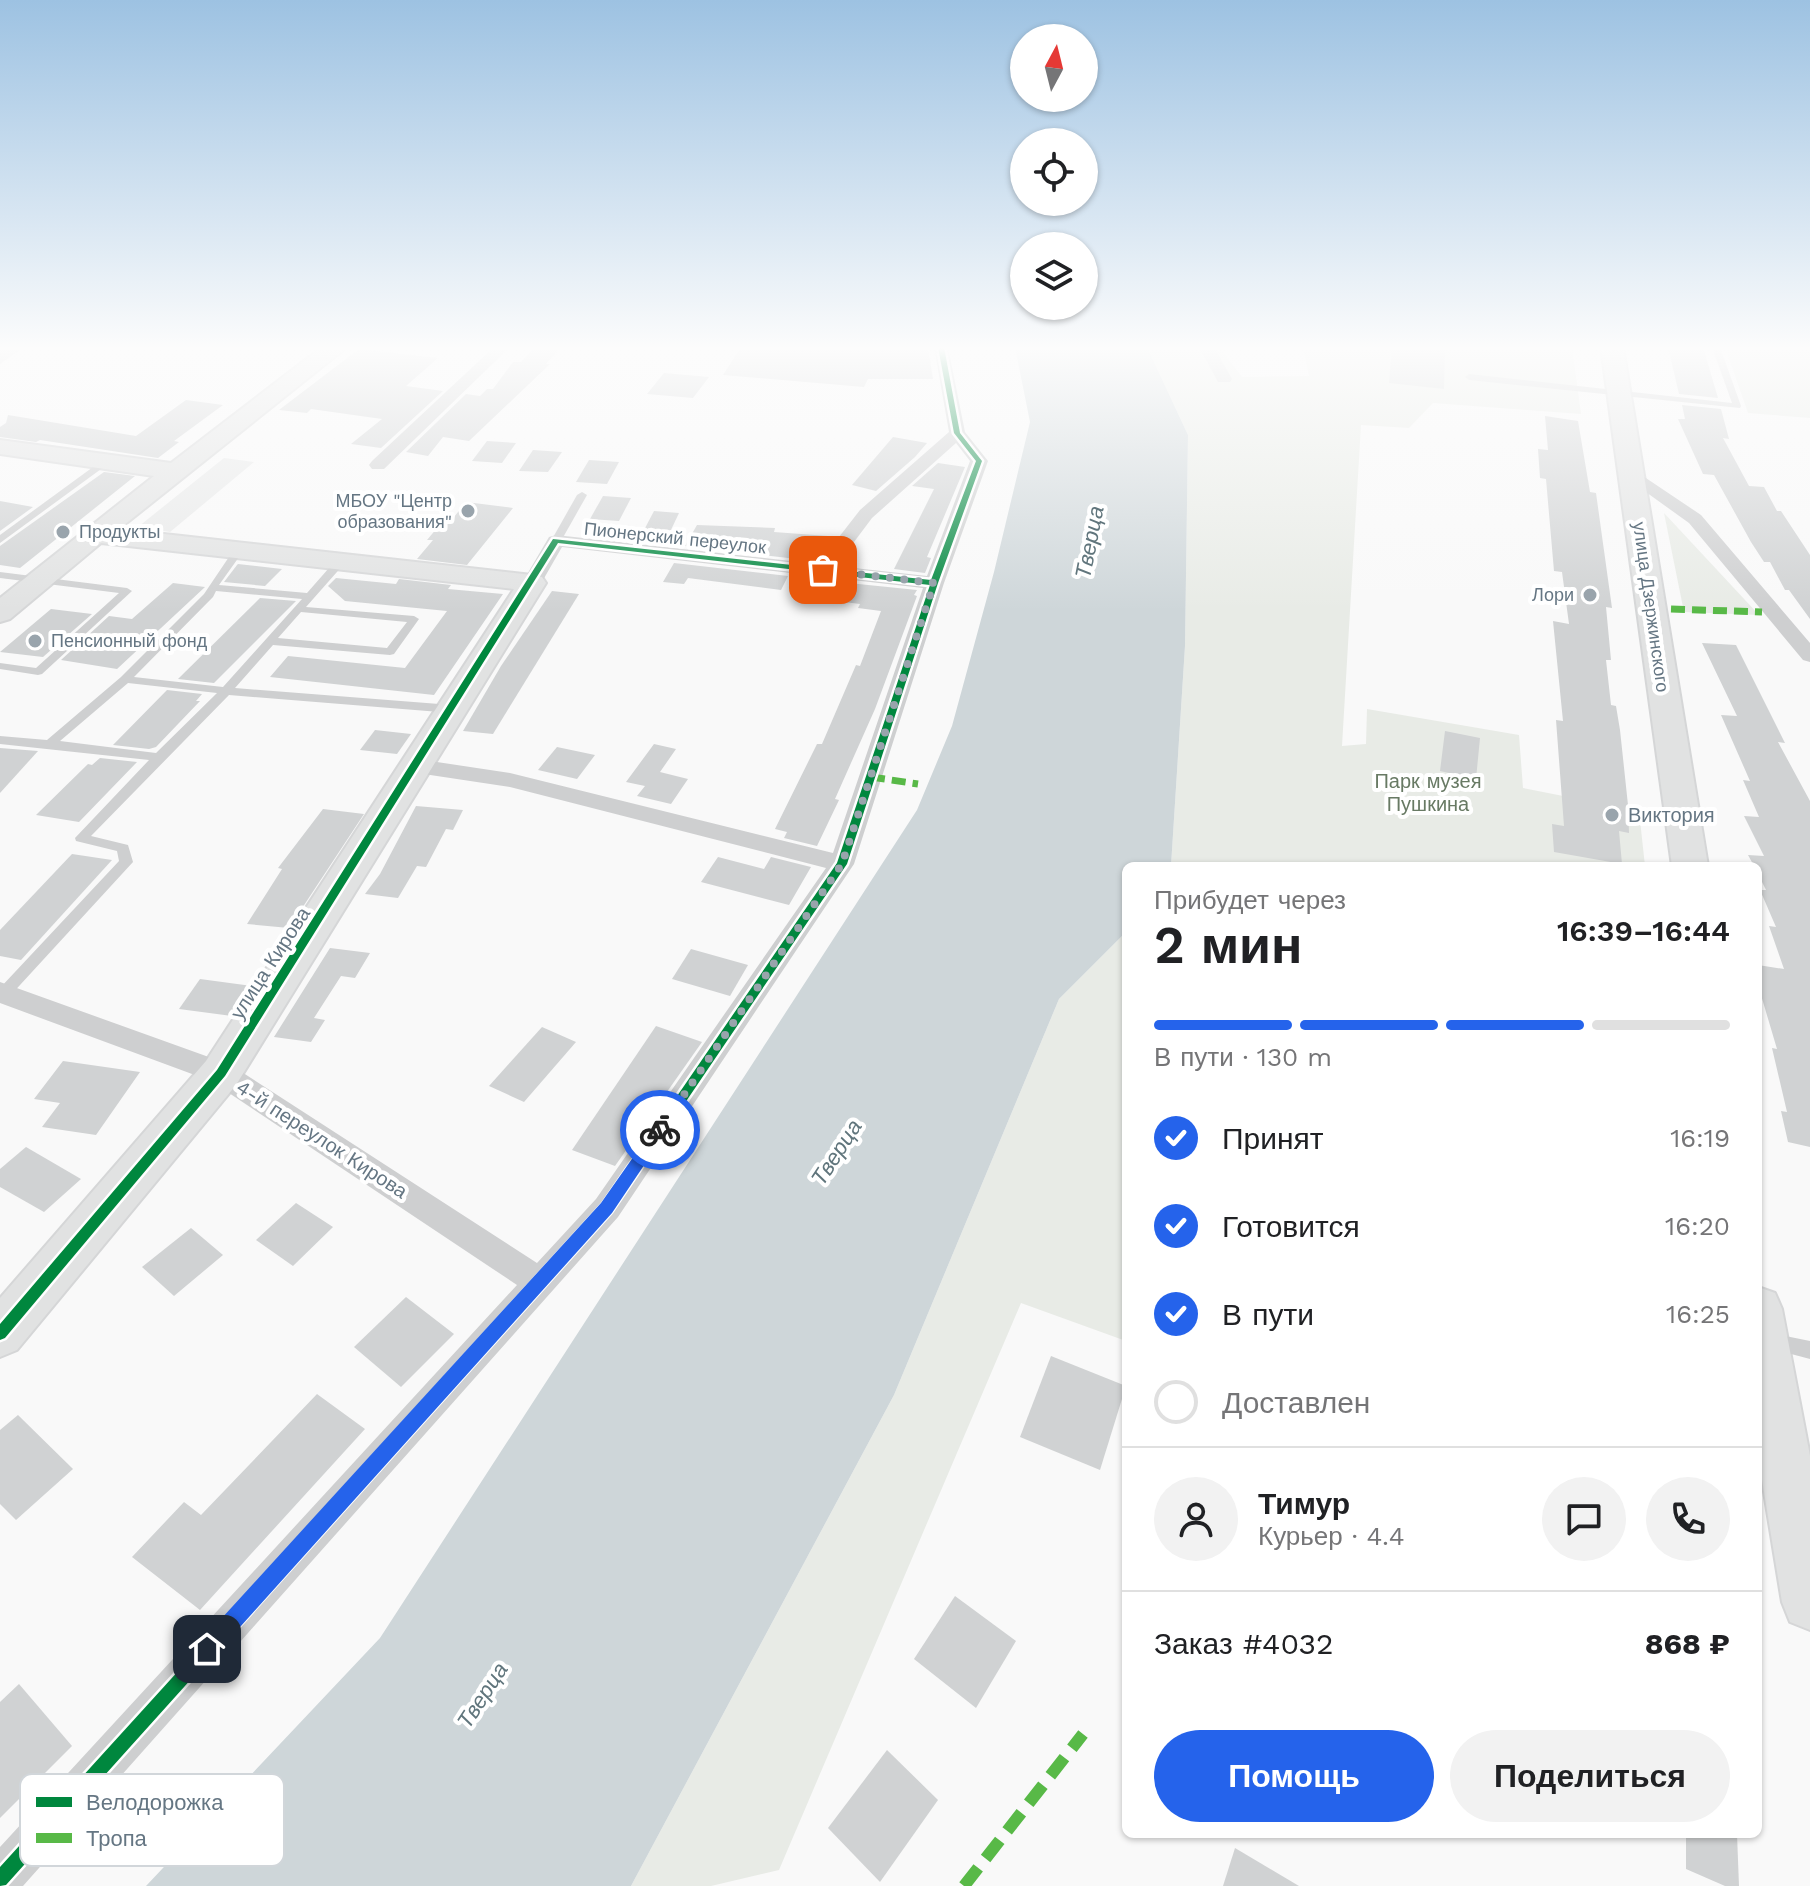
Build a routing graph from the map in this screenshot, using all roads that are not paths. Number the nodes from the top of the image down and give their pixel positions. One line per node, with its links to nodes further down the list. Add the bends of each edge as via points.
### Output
1 (222, 435): 9 (street)
2 (410, 435): 8 (street)
3 (955, 435): 17 (street, via 866,514)
4 (959, 435): 21 (street, via 979,461)
5 (1625, 435): 10 (street, улица Дзержинского)
6 (0, 447): 7 (street)
7 (107, 461): 9 (street); 13 (lane)
8 (378, 465)
9 (175, 471): 12 (street)
10 (1631, 473): 27 (street, via 1695,519); 36 (street, улица Дзержинского)
11 (582, 495): 14 (lane)
12 (95, 534): 15 (street); 19 (street)
13 (0, 540)
14 (556, 541): 17 (street, Пионерский переулок); 20 (street, Пионерский переулок)
15 (239, 550): 16 (street); 22 (lane)
16 (340, 562): 20 (street); 23 (lane)
17 (823, 570): 21 (street, Пионерский переулок)
18 (0, 575): 19 (lane)
19 (40, 580): 25 (street); 28 (lane, via 127,591 38,672)
20 (532, 583): 31 (street, улица Кирова)
21 (934, 583): 37 (street)
22 (212, 587): 23 (lane); 29 (lane)
23 (309, 596): 24 (lane)
24 (298, 609): 26 (lane); 26 (lane, via 414,619 390,652)
25 (0, 613)
26 (270, 641): 30 (lane)
27 (1810, 656)
28 (0, 666)
29 (125, 679): 30 (lane); 33 (lane)
30 (226, 691): 31 (lane); 34 (lane)
31 (452, 709): 35 (street, улица Кирова)
32 (0, 740): 33 (lane)
33 (50, 744): 34 (lane)
34 (159, 757): 38 (lane, via 81,838 123,848 126,862)
35 (417, 766): 37 (street, via 510,780); 39 (street, улица Кирова)
36 (1689, 862)
37 (842, 864): 40 (street, via 607,1208)
38 (2, 993): 39 (street, 4-й переулок Кирова)
39 (221, 1073): 40 (street, 4-й переулок Кирова); 42 (street, улица Кирова)
40 (539, 1282): 46 (street)
41 (1762, 1319): 44 (lane)
42 (0, 1334)
43 (1762, 1334): 45 (street)
44 (1810, 1350)
45 (1810, 1602)
46 (95, 1774)
47 (20, 1857): 48 (street)
48 (0, 1879)

